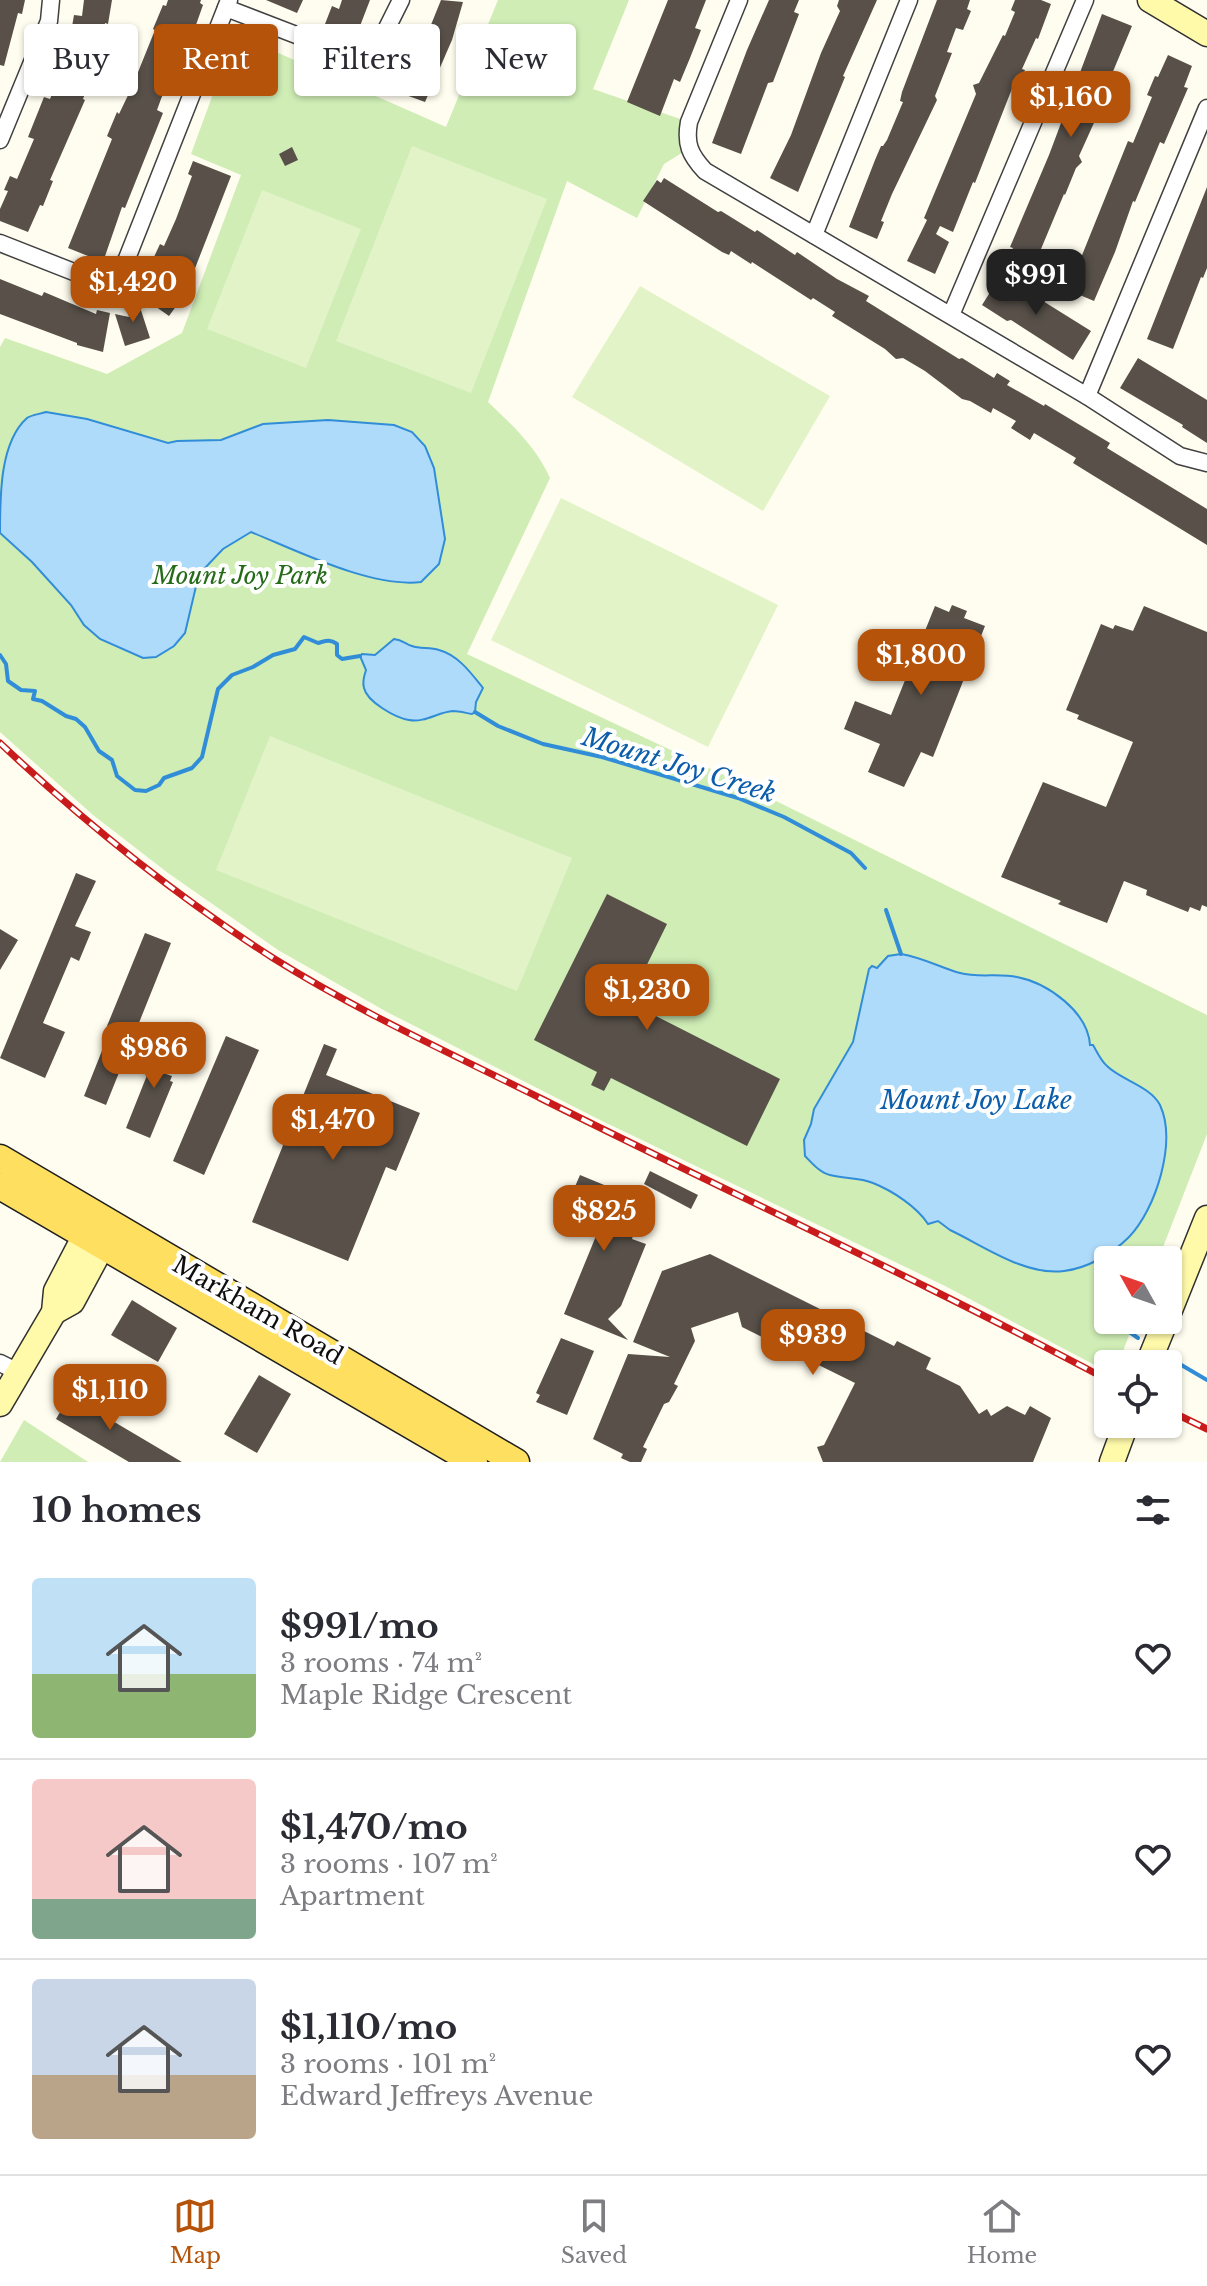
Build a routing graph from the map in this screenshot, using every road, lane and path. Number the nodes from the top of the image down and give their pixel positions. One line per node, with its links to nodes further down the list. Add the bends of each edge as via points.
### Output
1 (51, 0): 10 (street, via 49,21)
2 (401, 0): 7 (street, via 374,54 356,58)
3 (739, 0): 11 (street, via 697,97 686,136 688,149 705,171)
4 (909, 0): 11 (street)
5 (1085, 0): 13 (street)
6 (1150, 0): 8 (street)
7 (228, 4): 12 (street, via 126,261 104,279 89,278)
8 (1207, 34)
9 (1207, 108): 14 (street)
10 (0, 140)
11 (814, 235): 13 (street)
12 (0, 243)
13 (951, 315): 14 (street)
14 (1087, 396): 15 (street, via 1180,456)
15 (1207, 463)
16 (0, 1158): 19 (main road, Markham Road)
17 (0, 1186): 19 (main road, Markham Road)
18 (1207, 1218): 20 (street)
19 (99, 1231): 21 (street, via 56,1291 54,1312); 24 (main road, Markham Road); 25 (main road, Markham Road)
20 (1182, 1280)
21 (9, 1368): 22 (street)
22 (0, 1404)
23 (1121, 1438): 26 (street)
24 (474, 1462)
25 (516, 1462)
26 (1112, 1462)

